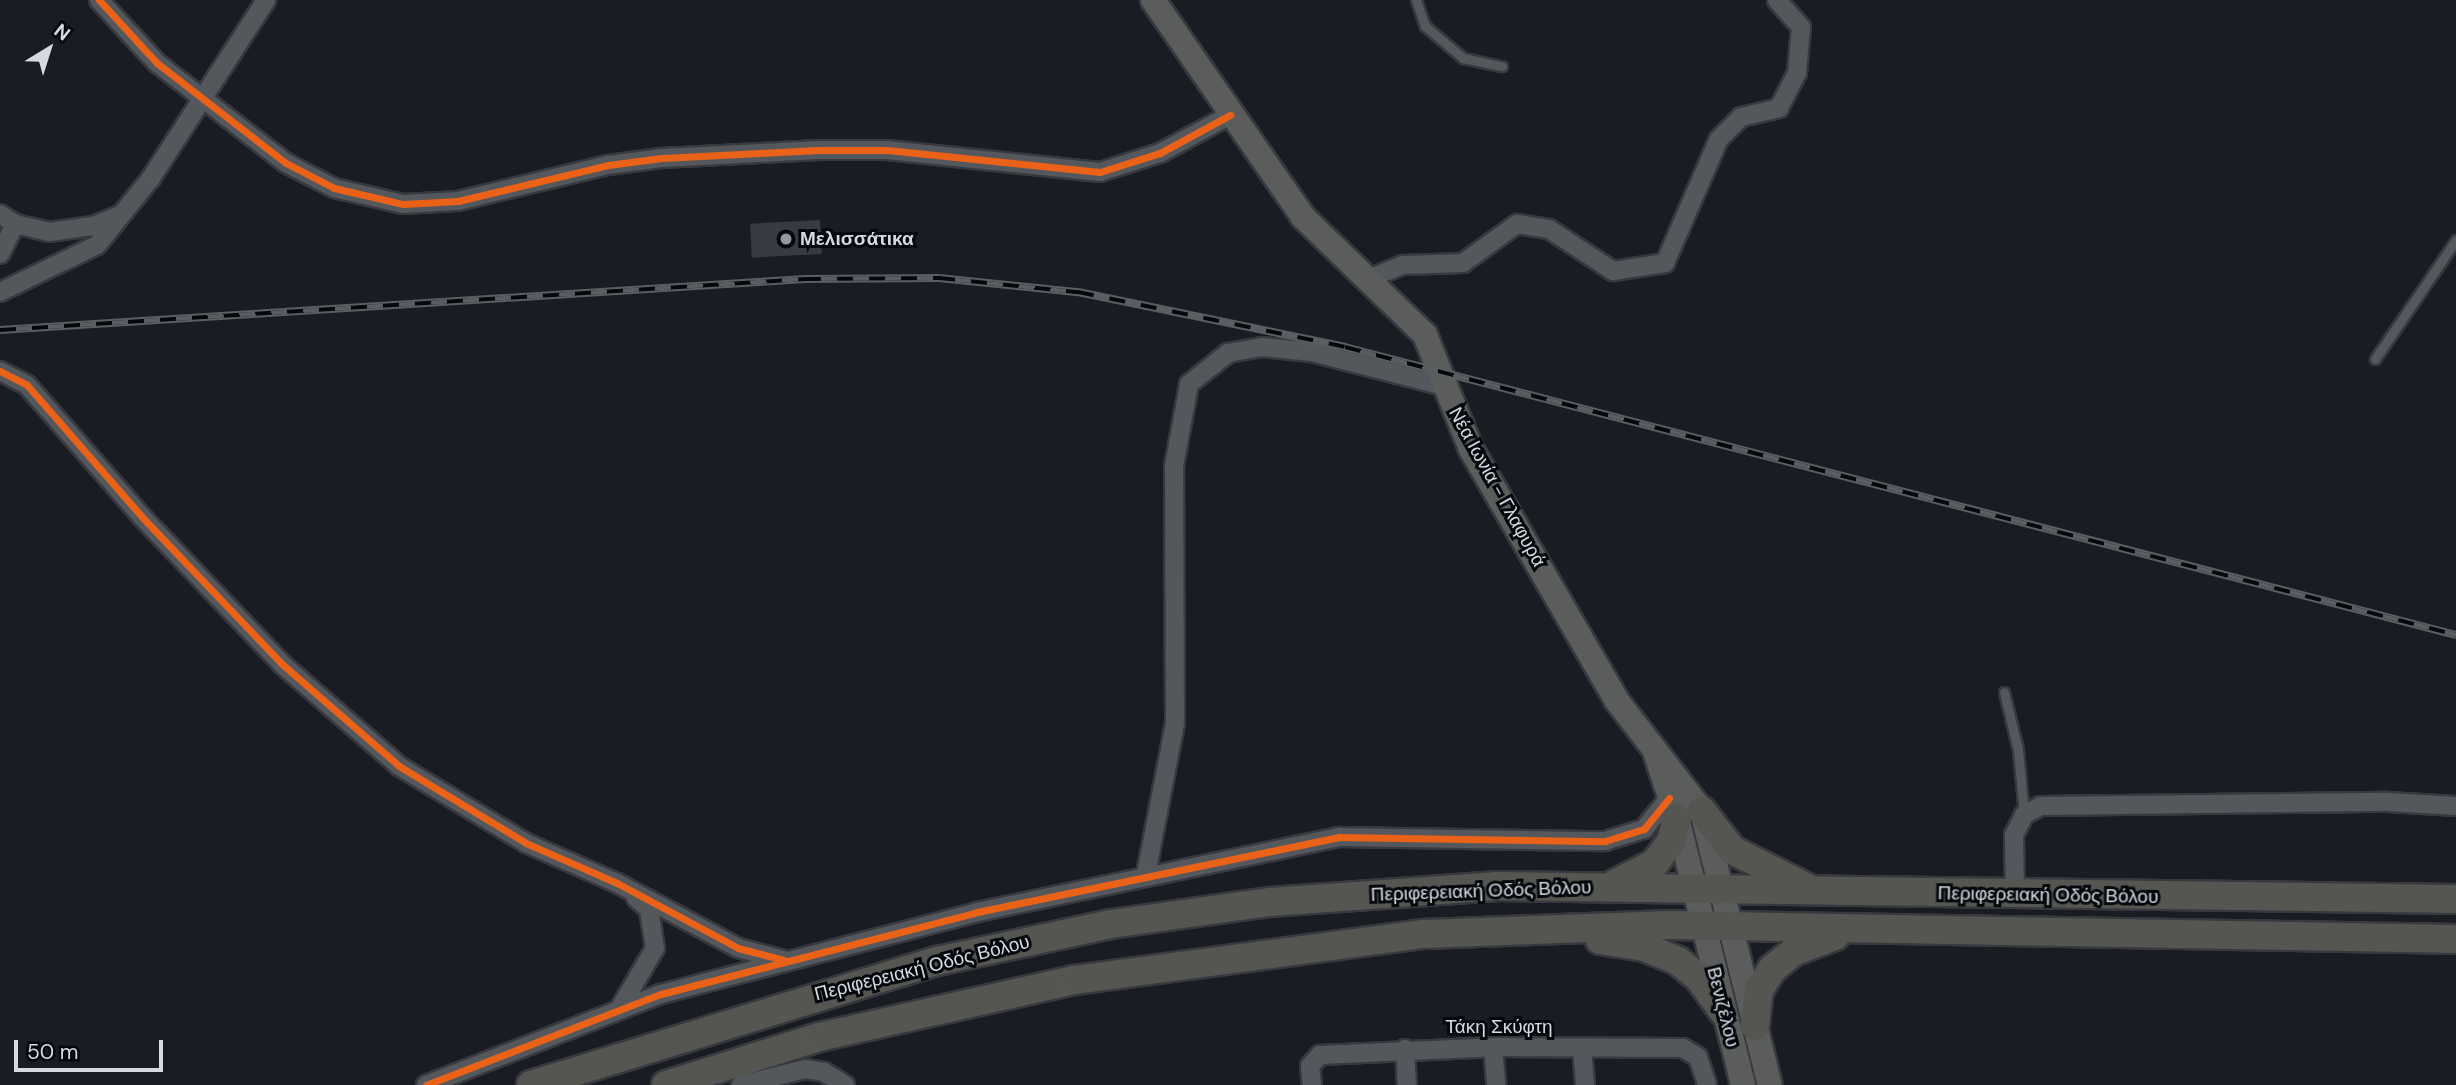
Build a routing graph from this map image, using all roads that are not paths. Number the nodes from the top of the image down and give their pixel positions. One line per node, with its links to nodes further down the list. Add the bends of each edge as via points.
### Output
1 (99, 0): 7 (street, via 129,35)
2 (265, 0): 7 (street)
3 (1416, 0): 6 (lane, via 1425,26 1463,58)
4 (1777, 0): 13 (street, via 1801,27 1797,73 1779,108 1741,117 1719,139 1665,263 1613,271 1549,229 1517,224 1463,263 1403,265)
5 (1158, 2): 8 (main road, Νέα Ιωνία - Γλαφυρά)
6 (1502, 66)
7 (202, 101): 8 (street, via 286,163 334,188 403,204 458,201 649,160 819,150 887,150 1100,172 1160,153); 9 (street)
8 (1230, 115): 13 (main road, Νέα Ιωνία - Γλαφυρά, via 1303,217)
9 (126, 212): 10 (street, via 71,231); 14 (street, via 82,255)
10 (7, 219): 12 (street)
11 (2456, 240): 15 (lane)
12 (0, 254)
13 (1368, 279): 17 (main road, Νέα Ιωνία - Γλαφυρά, via 1425,335)
14 (0, 292)
15 (2375, 359)
16 (0, 371): 24 (street, via 27,385 234,616 343,720 466,810)
17 (1443, 386): 19 (main road, Νέα Ιωνία - Γλαφυρά, via 1471,449 1617,701); 23 (street, via 1312,352 1262,347 1228,353 1189,384 1174,466 1175,724)
18 (2004, 692): 22 (lane, via 2018,750)
19 (1655, 751): 21 (main road, Νέα Ιωνία - Γλαφυρά); 21 (main road, Νέα Ιωνία - Γλαφυρά)
20 (2456, 806): 22 (street, via 2051,805)
21 (1683, 809): 23 (street, via 1644,829 1605,841 1472,842 1358,834); 25 (main road, via 1671,842 1655,863); 26 (main road, Νέα Ιωνία - Γλαφυρά); 27 (main road, via 1744,858)
22 (2024, 815): 28 (street, via 2014,835)
23 (1146, 874): 35 (street, via 851,941)
24 (617, 883): 35 (street, via 738,948); 36 (street, via 649,909 656,927 647,968)
25 (1602, 887): 26 (main road, Περιφερειακή Οδός Βόλου); 43 (main road, Περιφερειακή Οδός Βόλου, via 1497,887 1283,901 1111,924 937,961)
26 (1708, 891): 27 (main road, Περιφερειακή Οδός Βόλου); 30 (main road, Νέα Ιωνία - Γλαφυρά); 31 (main road, Νέα Ιωνία - Γλαφυρά)
27 (1822, 893): 28 (main road, Περιφερειακή Οδός Βόλου)
28 (2015, 894): 29 (main road, Περιφερειακή Οδός Βόλου)
29 (2456, 899)
30 (1703, 928): 31 (main road, Περιφερειακή Οδός Βόλου); 32 (main road, Περιφερειακή Οδός Βόλου); 37 (main road, Βενιζέλου)
31 (1731, 928): 33 (main road, Περιφερειακή Οδός Βόλου); 38 (main road, Βενιζέλου)
32 (1535, 929): 37 (main road, via 1628,944 1672,958 1699,978); 44 (main road, Περιφερειακή Οδός Βόλου, via 1425,934 1074,980 819,1037)
33 (1851, 932): 34 (main road, Περιφερειακή Οδός Βόλου); 38 (main road, via 1793,952 1772,969 1758,996)
34 (2456, 939)
35 (787, 961): 36 (street)
36 (620, 1007): 42 (street)
37 (1723, 1011): 52 (main road, Βενιζέλου)
38 (1755, 1026): 53 (main road, Βενιζέλου)
39 (1493, 1047): 40 (street, Τάκη Σκύφτη); 41 (street, Τάκη Σκύφτη); 49 (street)
40 (1405, 1049): 47 (street, Τάκη Σκύφτη, via 1320,1055 1310,1066); 48 (street)
41 (1582, 1049): 50 (street); 51 (street, Τάκη Σκύφτη, via 1693,1052)
42 (426, 1085)
43 (531, 1085)
44 (666, 1085)
45 (741, 1085): 46 (street, via 806,1069 824,1072)
46 (845, 1085)
47 (1312, 1085)
48 (1407, 1085)
49 (1496, 1085)
50 (1585, 1085)
51 (1707, 1085)
52 (1743, 1085)
53 (1770, 1085)

